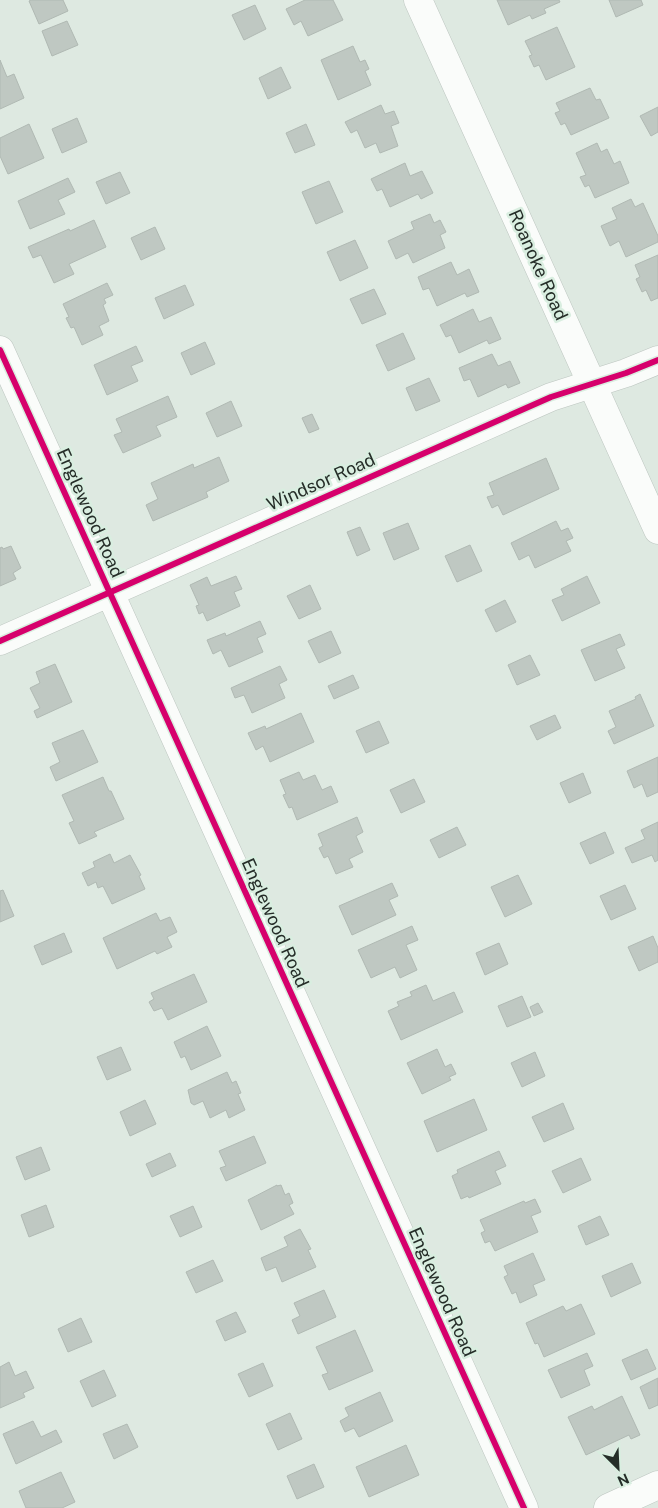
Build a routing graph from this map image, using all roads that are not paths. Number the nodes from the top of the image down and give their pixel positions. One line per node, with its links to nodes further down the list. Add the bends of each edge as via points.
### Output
1 (418, 0): 4 (street, Roanoke Road)
2 (0, 350): 6 (street, Englewood Road)
3 (658, 360): 4 (street, Windsor Road)
4 (591, 384): 5 (street, Roanoke Road); 6 (street, Windsor Road, via 551,397)
5 (658, 530)
6 (110, 592): 7 (street, Windsor Road); 9 (street, Englewood Road)
7 (0, 641)
8 (658, 1485): 10 (street)
9 (524, 1508)
10 (608, 1508)

